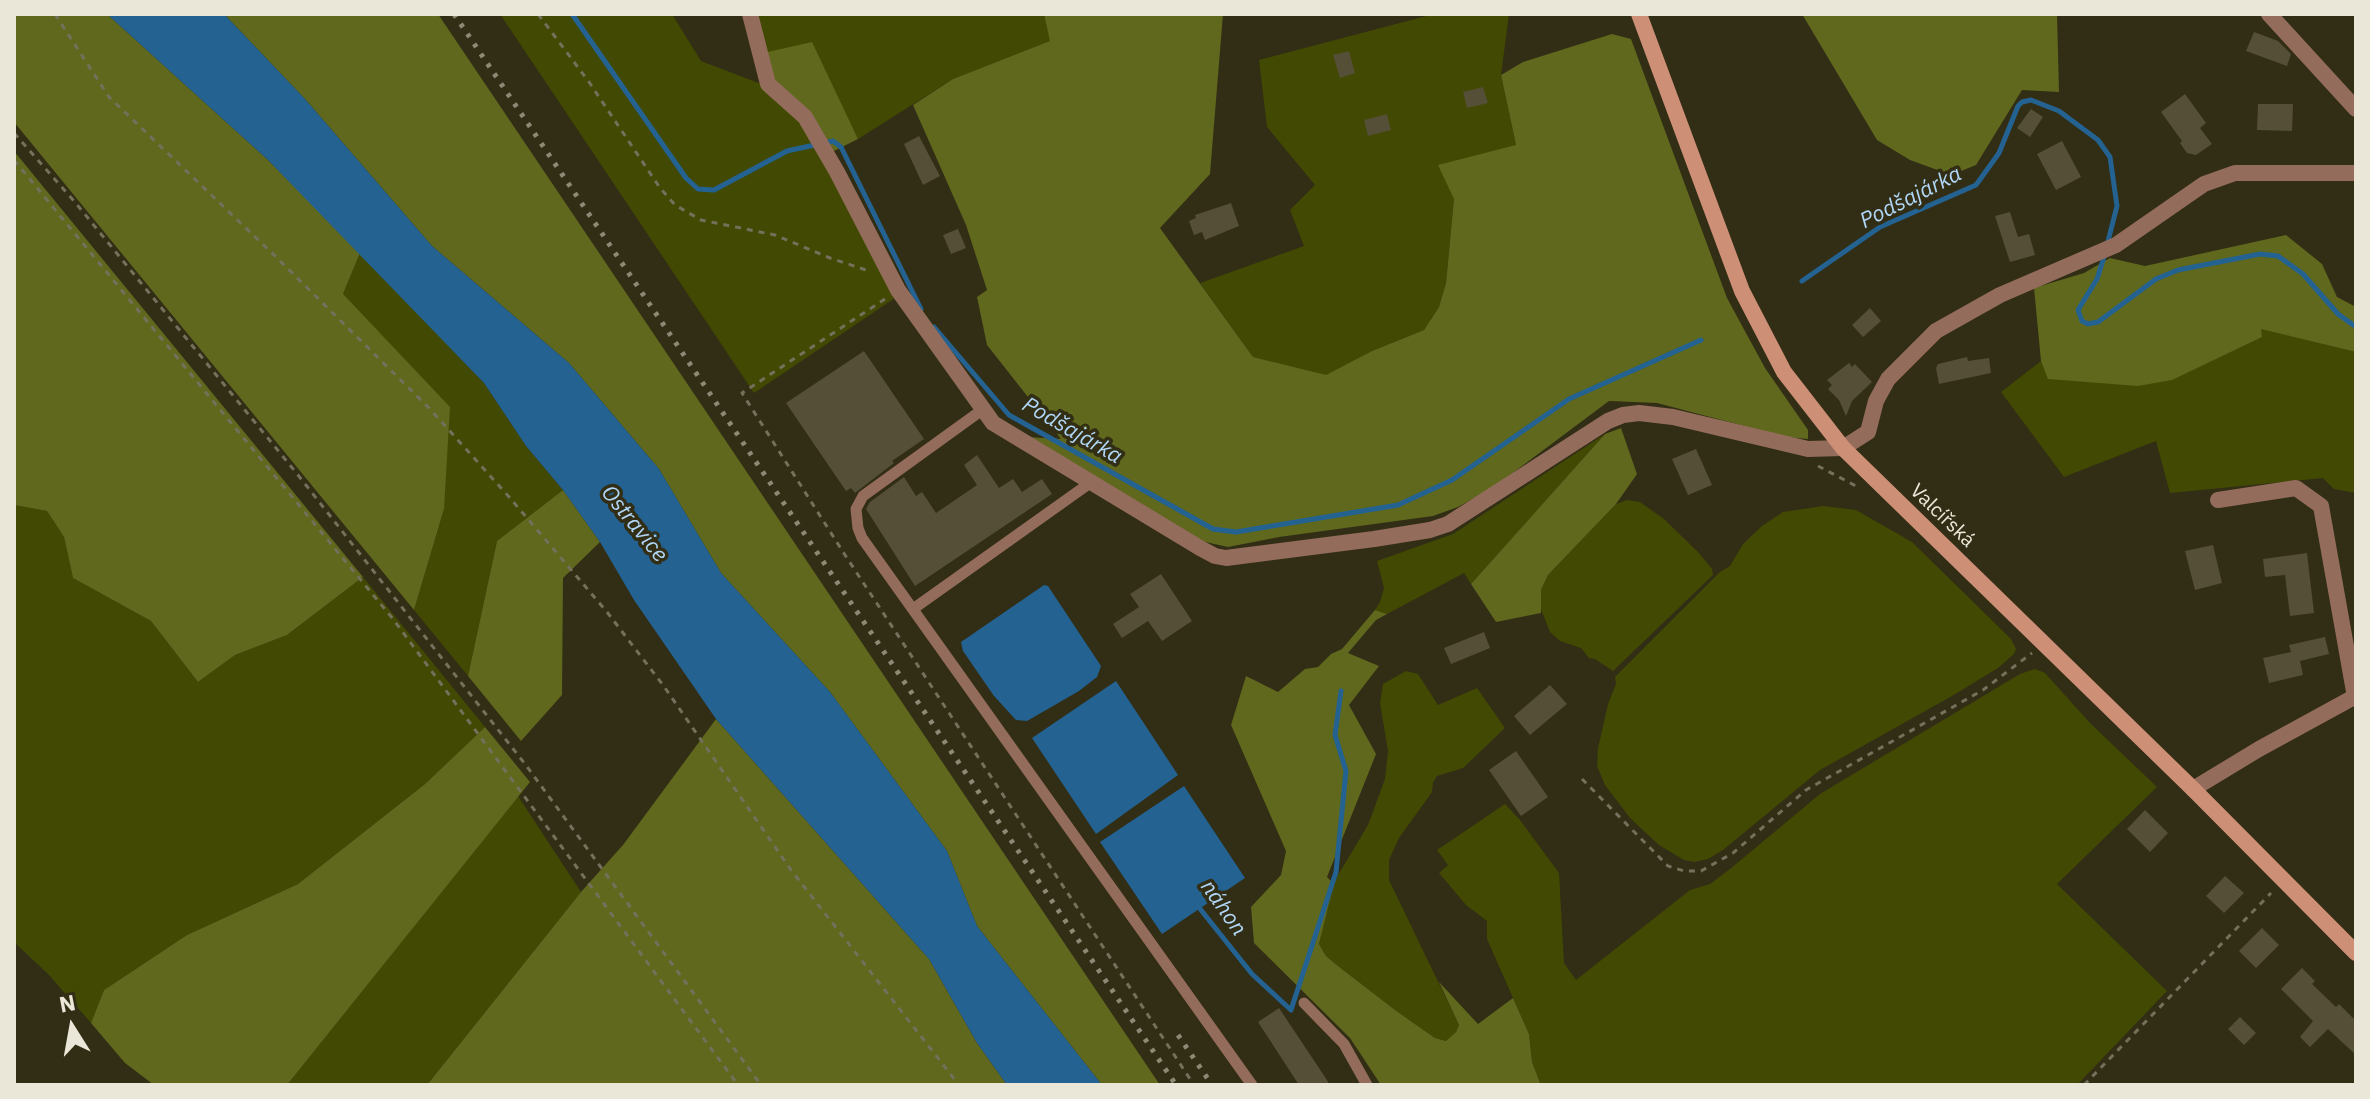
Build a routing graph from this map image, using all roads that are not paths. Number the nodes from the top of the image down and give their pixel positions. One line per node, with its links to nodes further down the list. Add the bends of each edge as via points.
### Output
1 (750, 14): 6 (street, via 768,84 805,117 898,290)
2 (1639, 14): 7 (main road, Valcířská, via 1742,291 1784,372)
3 (2269, 14): 4 (street)
4 (2356, 109)
5 (2356, 173): 7 (street, via 2235,173 2204,184 2116,245 2000,295 1936,331 1888,379 1868,432)
6 (982, 410): 8 (street, via 1006,433); 10 (lane, via 859,502 856,518 862,538)
7 (1843, 448): 8 (street, via 1808,449 1673,417 1623,415 1448,524 1226,558); 12 (main road, Valcířská)
8 (1090, 483): 10 (lane)
9 (2218, 500): 11 (street, via 2296,488 2321,506)
10 (913, 609): 15 (lane)
11 (2356, 696): 12 (street)
12 (2193, 789): 13 (main road, Valcířská)
13 (2356, 953)
14 (1304, 1003): 16 (lane, via 1344,1044)
15 (1252, 1085)
16 (1367, 1085)

